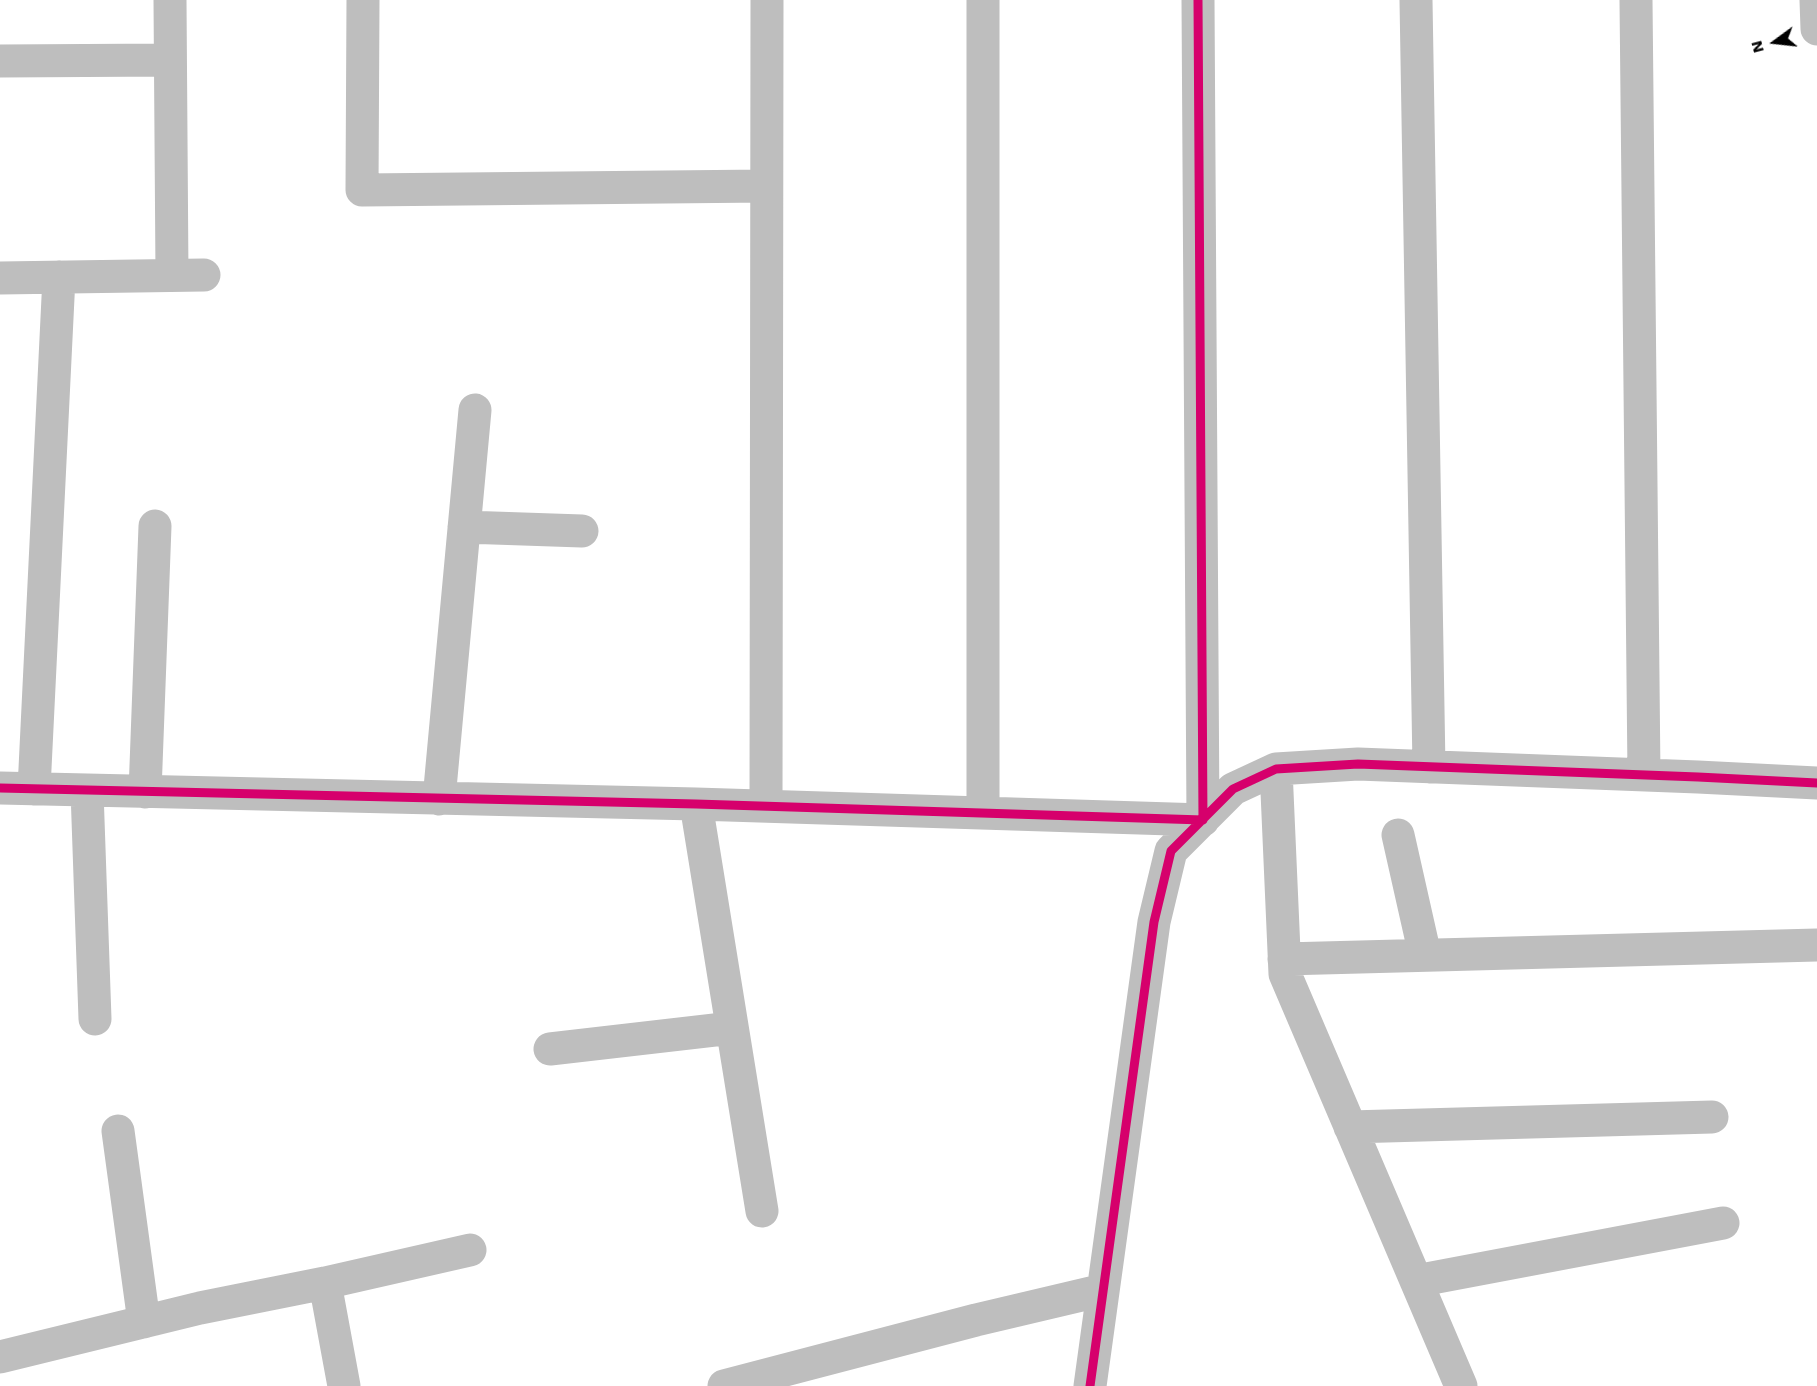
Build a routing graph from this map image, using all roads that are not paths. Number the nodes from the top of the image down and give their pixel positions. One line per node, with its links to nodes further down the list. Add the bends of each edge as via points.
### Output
1 (170, 0): 10 (street)
2 (363, 0): 12 (street, via 362,190)
3 (767, 0): 12 (street)
4 (983, 0): 32 (street)
5 (1198, 0): 33 (street)
6 (1416, 0): 21 (street)
7 (1636, 0): 23 (street)
8 (1816, 0): 9 (street)
9 (1817, 29)
10 (170, 60): 11 (street); 13 (street)
11 (0, 61)
12 (766, 186): 31 (street)
13 (172, 275): 14 (street); 15 (street)
14 (204, 275)
15 (59, 277): 16 (street); 26 (street)
16 (0, 278)
17 (476, 410): 19 (street)
18 (155, 526): 28 (street)
19 (464, 527): 20 (street); 29 (street)
20 (582, 531)
21 (1429, 767): 22 (street, via 1358,764); 23 (street)
22 (1276, 769): 33 (street, via 1233,789); 37 (street)
23 (1644, 775): 24 (street)
24 (1817, 783)
25 (0, 788): 26 (street)
26 (34, 789): 27 (street)
27 (87, 791): 28 (street); 38 (street)
28 (145, 792): 29 (street)
29 (440, 799): 30 (street)
30 (696, 804): 31 (street); 39 (street)
31 (766, 806): 32 (street)
32 (983, 813): 33 (street)
33 (1203, 820): 49 (street, via 1171,851 1154,922)
34 (1398, 835): 36 (street)
35 (1817, 945): 36 (street)
36 (1425, 955): 37 (street)
37 (1284, 959): 42 (street, via 1285,974)
38 (95, 1019)
39 (732, 1028): 40 (street); 44 (street)
40 (550, 1048)
41 (1712, 1117): 42 (street)
42 (1350, 1127): 47 (street)
43 (118, 1131): 50 (street)
44 (762, 1211)
45 (1723, 1223): 47 (street)
46 (470, 1250): 48 (street)
47 (1416, 1281): 55 (street)
48 (325, 1283): 50 (street); 52 (street)
49 (1103, 1290): 53 (street); 54 (street)
50 (144, 1322): 51 (street)
51 (0, 1357)
52 (344, 1386)
53 (724, 1386)
54 (1090, 1386)
55 (1461, 1386)

